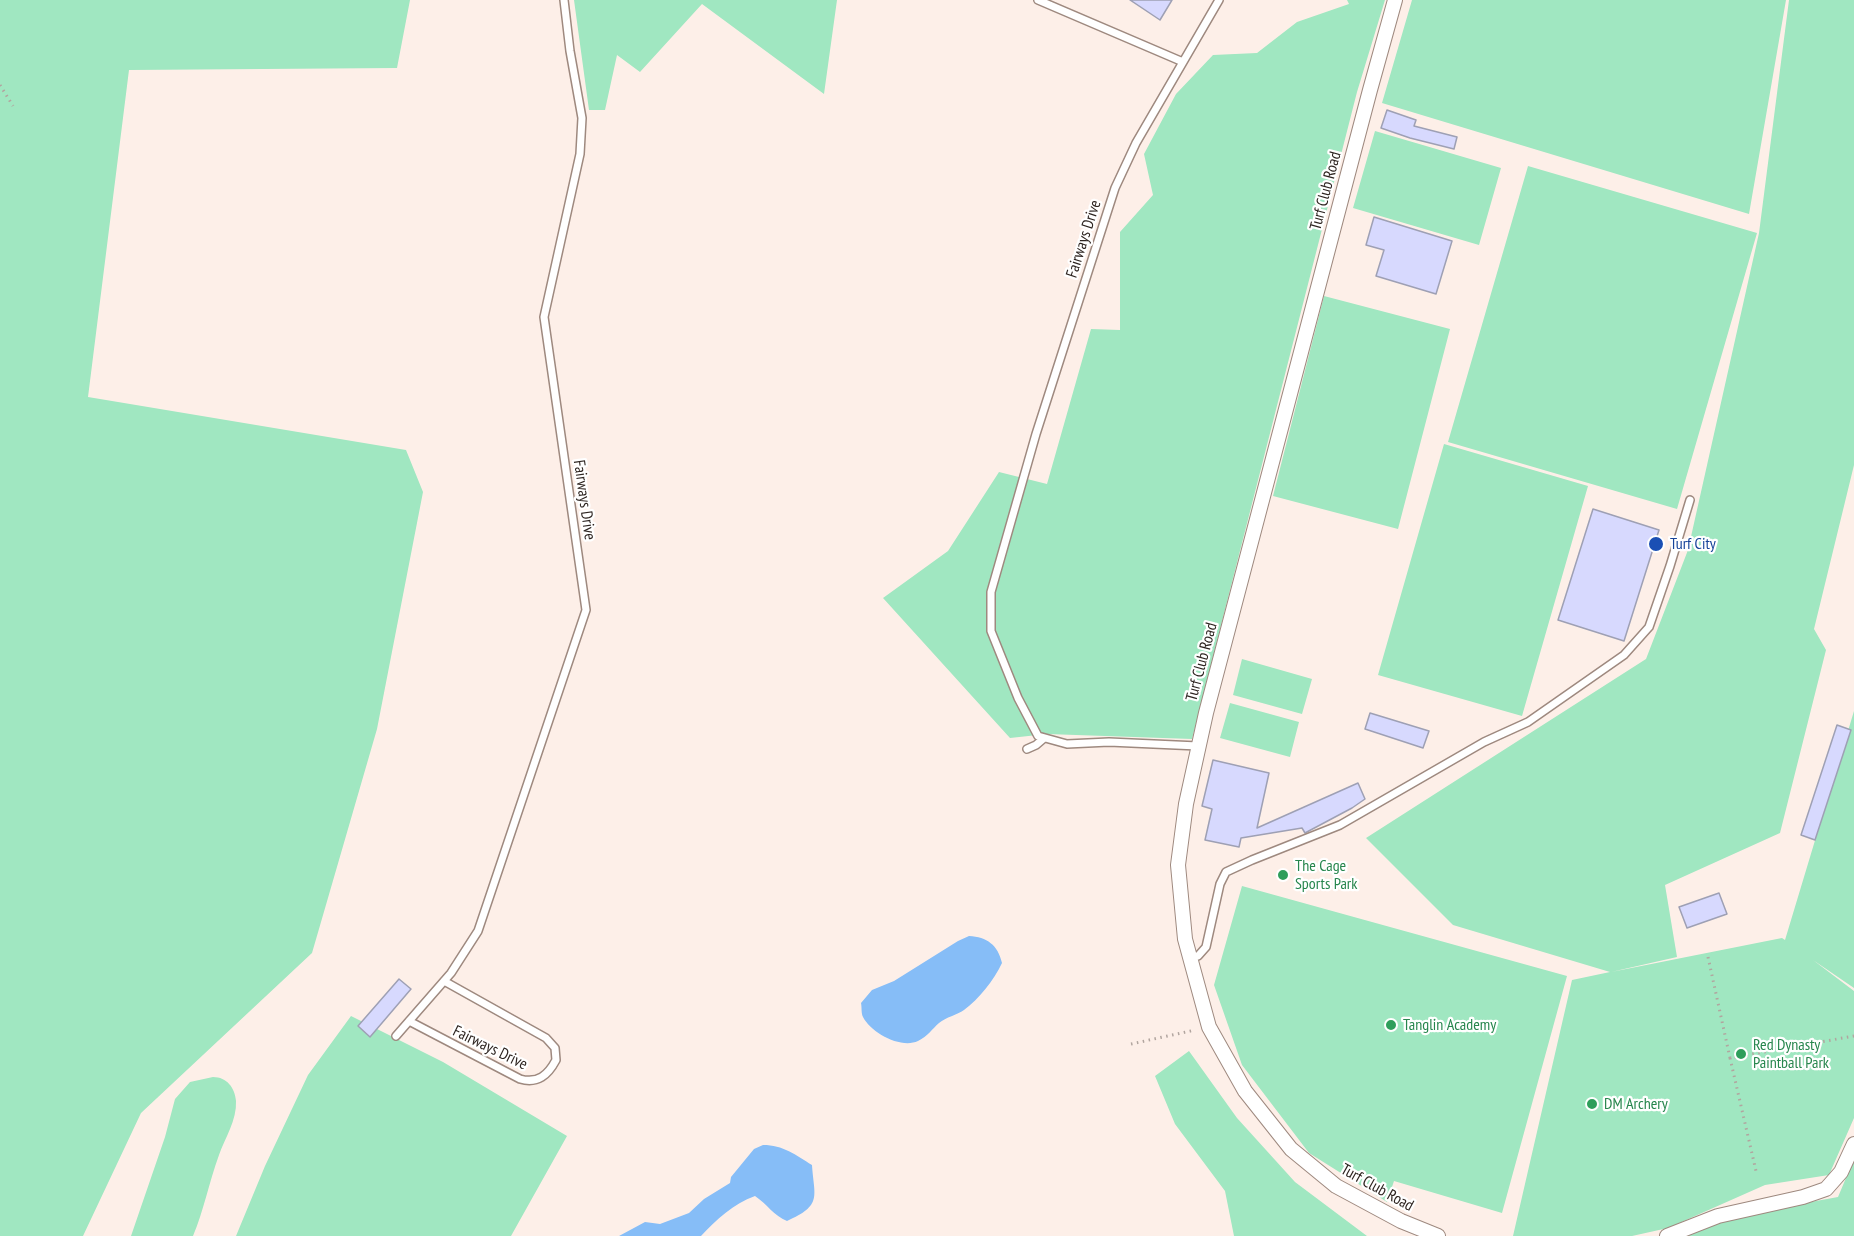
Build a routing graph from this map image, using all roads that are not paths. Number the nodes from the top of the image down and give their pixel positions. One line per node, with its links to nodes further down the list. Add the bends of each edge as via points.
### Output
1 (564, 0): 11 (lane, Fairways Drive, via 582,118 580,154 544,317 586,610 478,931)
2 (1038, 0): 5 (lane)
3 (1220, 0): 5 (lane, Fairways Drive)
4 (1395, 0): 8 (street, Turf Club Road)
5 (1183, 62): 7 (lane, Fairways Drive, via 1114,189 1036,434 991,592 991,631 1018,698)
6 (1690, 500): 10 (lane, via 1648,627 1624,655 1528,722 1484,742 1340,825 1226,872 1206,947 1198,956)
7 (1043, 739): 8 (lane, via 1067,744); 9 (lane)
8 (1198, 746): 10 (street, Turf Club Road, via 1178,865 1185,939)
9 (1027, 749)
10 (1191, 957): 15 (street, Turf Club Road, via 1209,1027 1245,1091 1291,1149 1345,1191)
11 (444, 981): 12 (lane, Fairways Drive); 12 (lane, Fairways Drive, via 539,1033 555,1048 552,1067 540,1079 526,1081)
12 (409, 1021): 13 (lane, Fairways Drive)
13 (396, 1036)
14 (1854, 1144): 16 (street, via 1841,1172 1826,1189 1718,1216)
15 (1438, 1236)
16 (1667, 1236)

